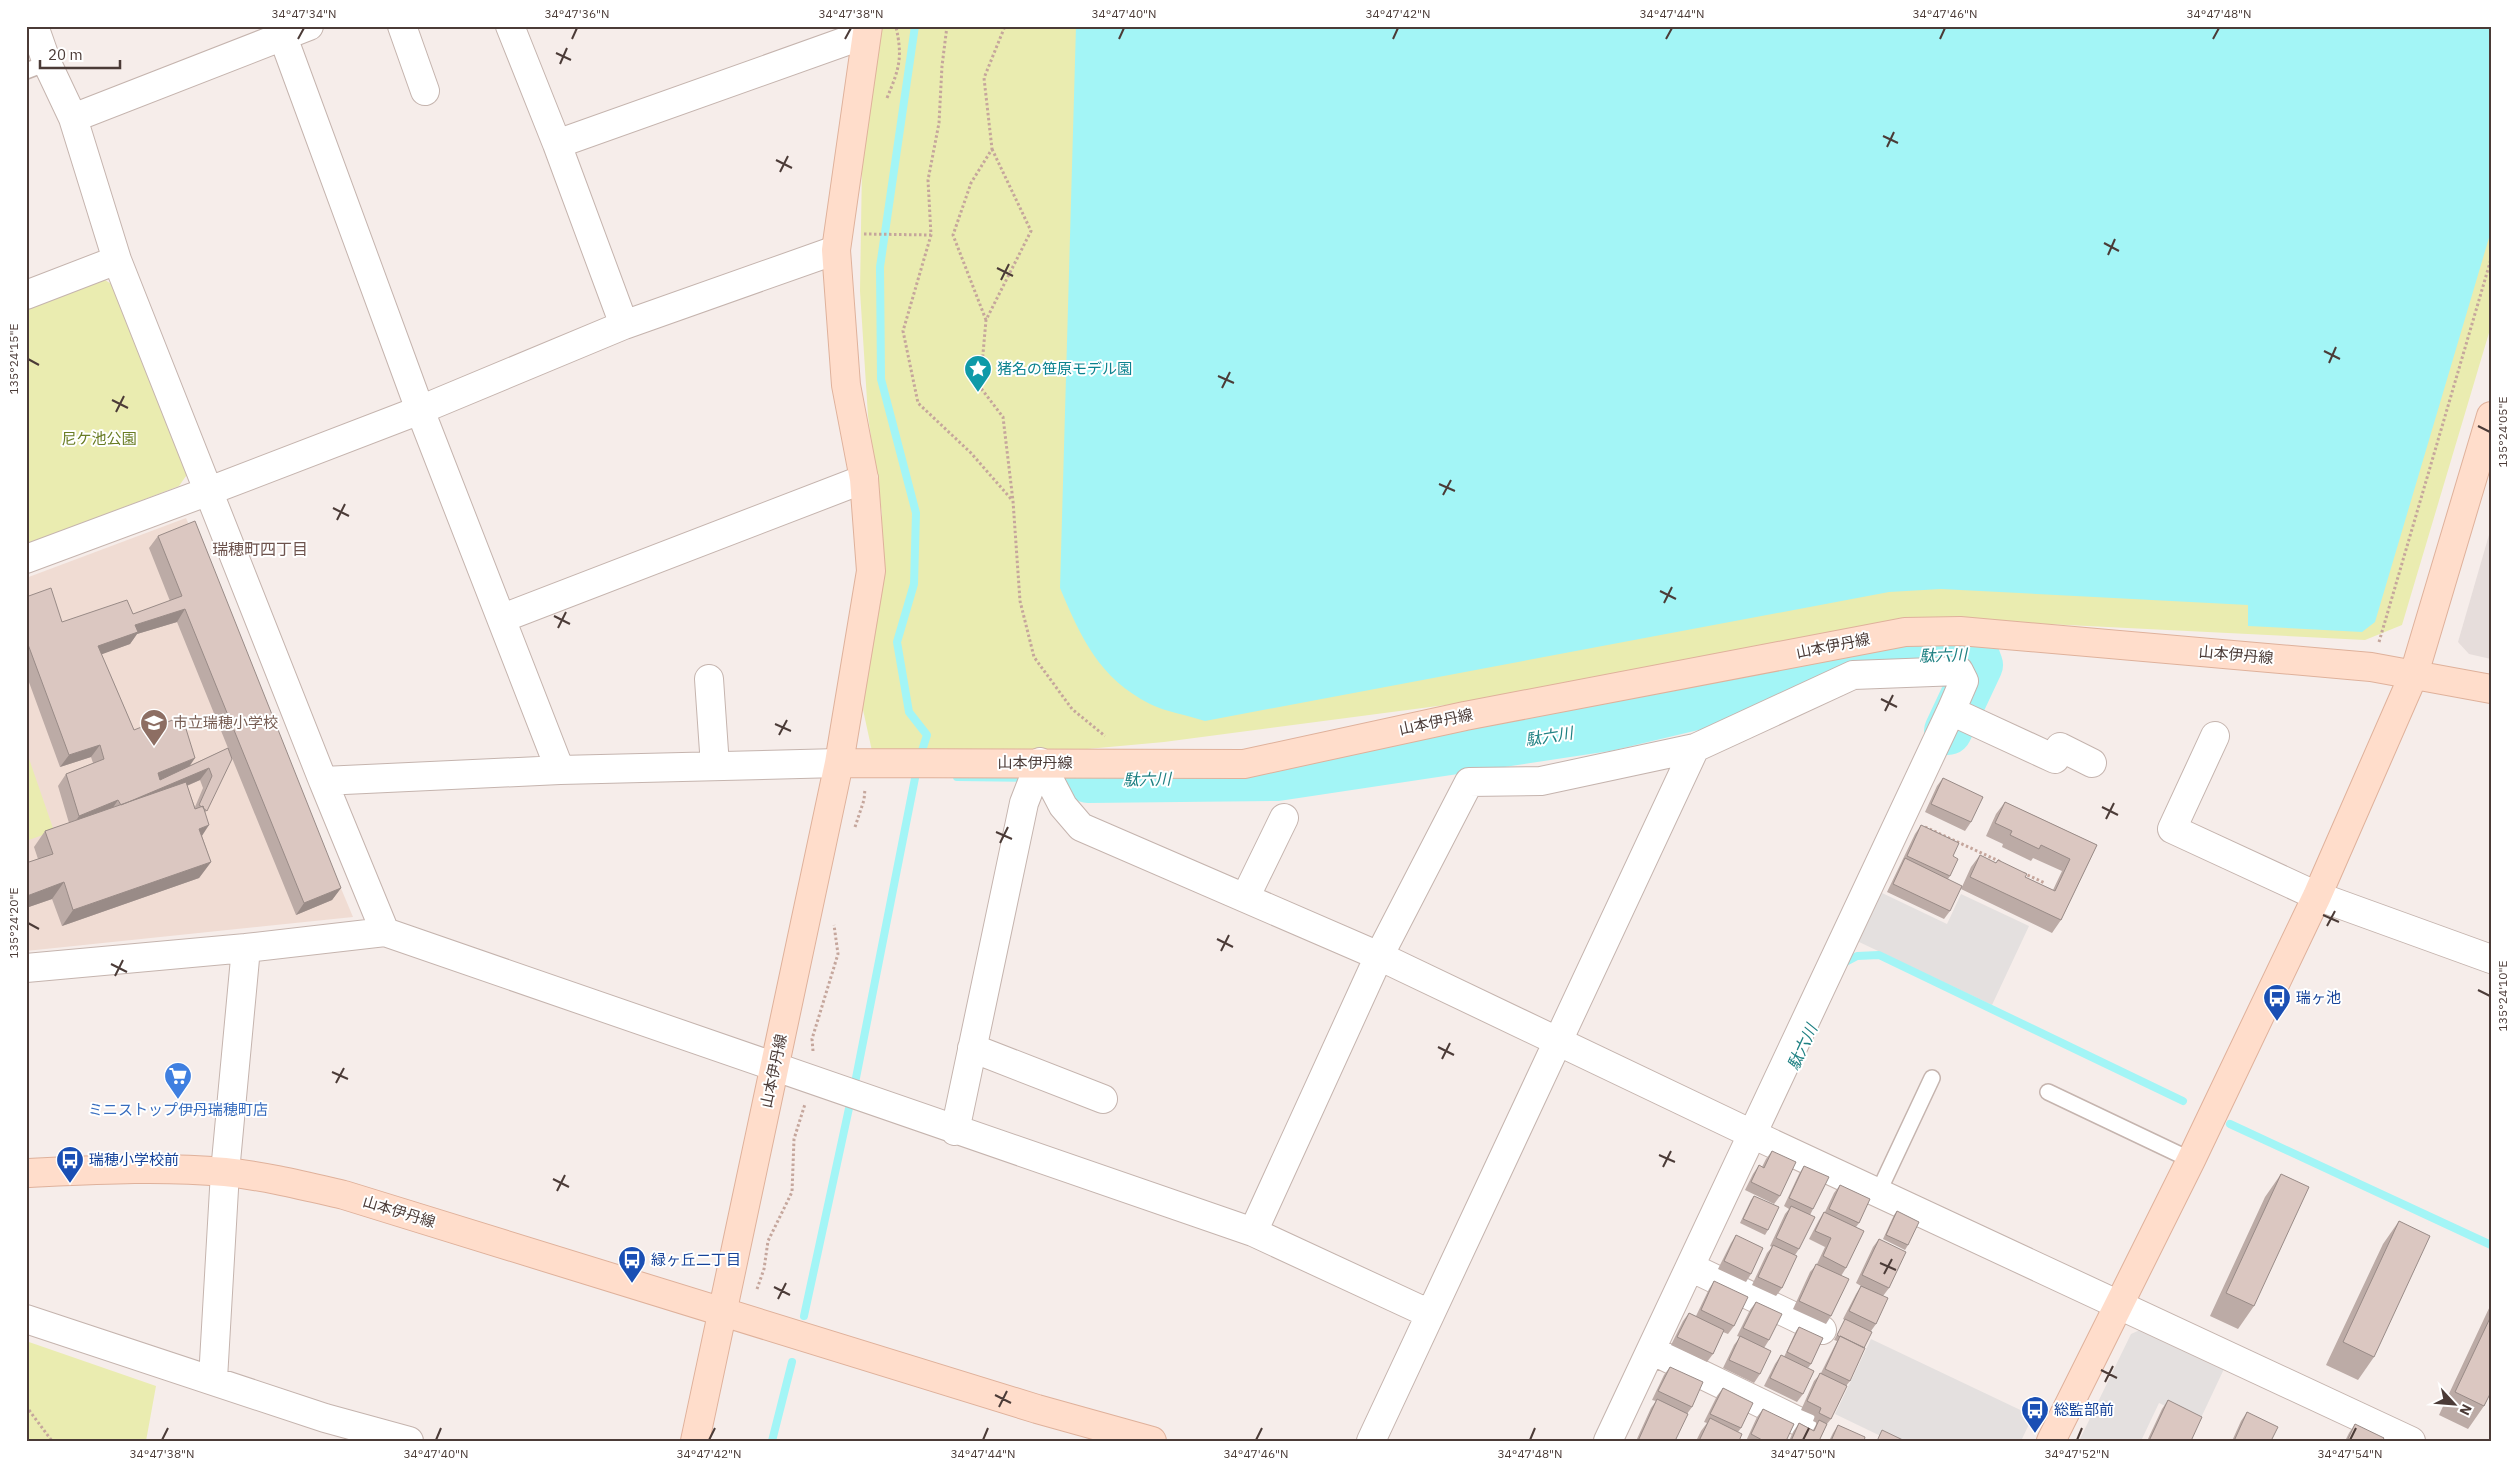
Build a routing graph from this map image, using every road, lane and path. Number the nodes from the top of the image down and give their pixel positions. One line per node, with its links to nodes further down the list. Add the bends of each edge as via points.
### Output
1 (34, 26): 9 (street)
2 (310, 26): 8 (street)
3 (402, 26): 10 (street)
4 (510, 26): 12 (street)
5 (947, 26): 14 (path, via 939,123 928,180)
6 (1005, 26): 13 (path, via 984,78)
7 (867, 30): 12 (street); 15 (main road)
8 (281, 31): 11 (street); 21 (street)
9 (37, 67): 11 (street)
10 (425, 91)
11 (73, 118): 17 (street)
12 (557, 144): 20 (street)
13 (992, 149): 19 (path, via 971,183 954,235); 19 (path, via 1031,231)
14 (931, 235): 15 (path, via 860,234 844,237); 25 (path, via 903,331 918,402 972,453)
15 (836, 250): 20 (street); 23 (main road, via 846,385)
16 (2491, 259): 28 (path)
17 (117, 260): 18 (street); 24 (street)
18 (27, 293)
19 (986, 320): 25 (path, via 980,387 1003,417)
20 (624, 325): 21 (street)
21 (420, 410): 24 (street); 27 (street)
22 (2491, 416): 29 (main road)
23 (864, 480): 27 (street); 36 (main road, via 871,571)
24 (209, 492): 26 (street); 41 (street)
25 (1012, 501): 37 (path, via 1020,601 1034,657 1072,709)
26 (26, 558)
27 (503, 618): 40 (street)
28 (2371, 666): 29 (main road, 山本伊丹線); 37 (main road, 山本伊丹線, via 1960,631 1905,632 1465,716 1244,764)
29 (2414, 674): 31 (main road, 山本伊丹線); 47 (main road)
30 (709, 679): 39 (street)
31 (2491, 690)
32 (1955, 713): 34 (street, via 1964,681 1959,671 1853,675); 38 (street, via 2055,759 2060,747); 61 (street)
33 (2215, 736): 47 (street, via 2172,829)
34 (1695, 748): 51 (street, via 1541,780 1469,782); 54 (street)
35 (1040, 762): 36 (main road, 山本伊丹線); 37 (main road, 山本伊丹線); 48 (street, via 1063,806 1082,827); 55 (street, via 1024,803)
36 (839, 763): 39 (street); 56 (main road, 山本伊丹線)
37 (1138, 763)
38 (2092, 763)
39 (715, 766): 40 (street)
40 (560, 770): 41 (street)
41 (323, 781): 49 (street)
42 (1284, 818): 48 (street)
43 (1921, 825): 44 (path)
44 (2010, 866)
45 (2018, 870): 46 (path)
46 (2045, 883)
47 (2317, 896): 52 (street); 62 (main road)
48 (1245, 898): 51 (street)
49 (385, 932): 50 (street); 56 (street)
50 (246, 948): 53 (street); 63 (street)
51 (1379, 956): 54 (street); 66 (street)
52 (2491, 959)
53 (26, 968)
54 (1557, 1041): 61 (street); 70 (street)
55 (972, 1048): 59 (street); 60 (street)
56 (775, 1067): 60 (street); 69 (main road, 山本伊丹線)
57 (1932, 1078): 65 (lane)
58 (2048, 1092): 62 (lane)
59 (1103, 1099)
60 (954, 1131): 66 (street)
61 (1758, 1136): 65 (street); 67 (street)
62 (2190, 1160): 68 (main road)
63 (225, 1172): 64 (main road, 山本伊丹線, via 130,1169); 69 (main road, 山本伊丹線, via 344,1195); 74 (street)
64 (26, 1173)
65 (1878, 1192): 68 (street)
66 (1253, 1232): 70 (street)
67 (1690, 1267): 72 (street); 73 (street)
68 (2117, 1304): 83 (main road); 84 (street)
69 (721, 1312): 79 (main road); 80 (main road)
70 (1430, 1314): 81 (street)
71 (26, 1319): 74 (street)
72 (1822, 1330)
73 (1658, 1353): 76 (street); 82 (street)
74 (213, 1379): 78 (street, via 324,1418)
75 (26, 1406): 77 (path)
76 (1802, 1423)
77 (52, 1441)
78 (409, 1441)
79 (695, 1441)
80 (1152, 1441)
81 (1371, 1441)
82 (1608, 1441)
83 (2051, 1441)
84 (2411, 1441)

